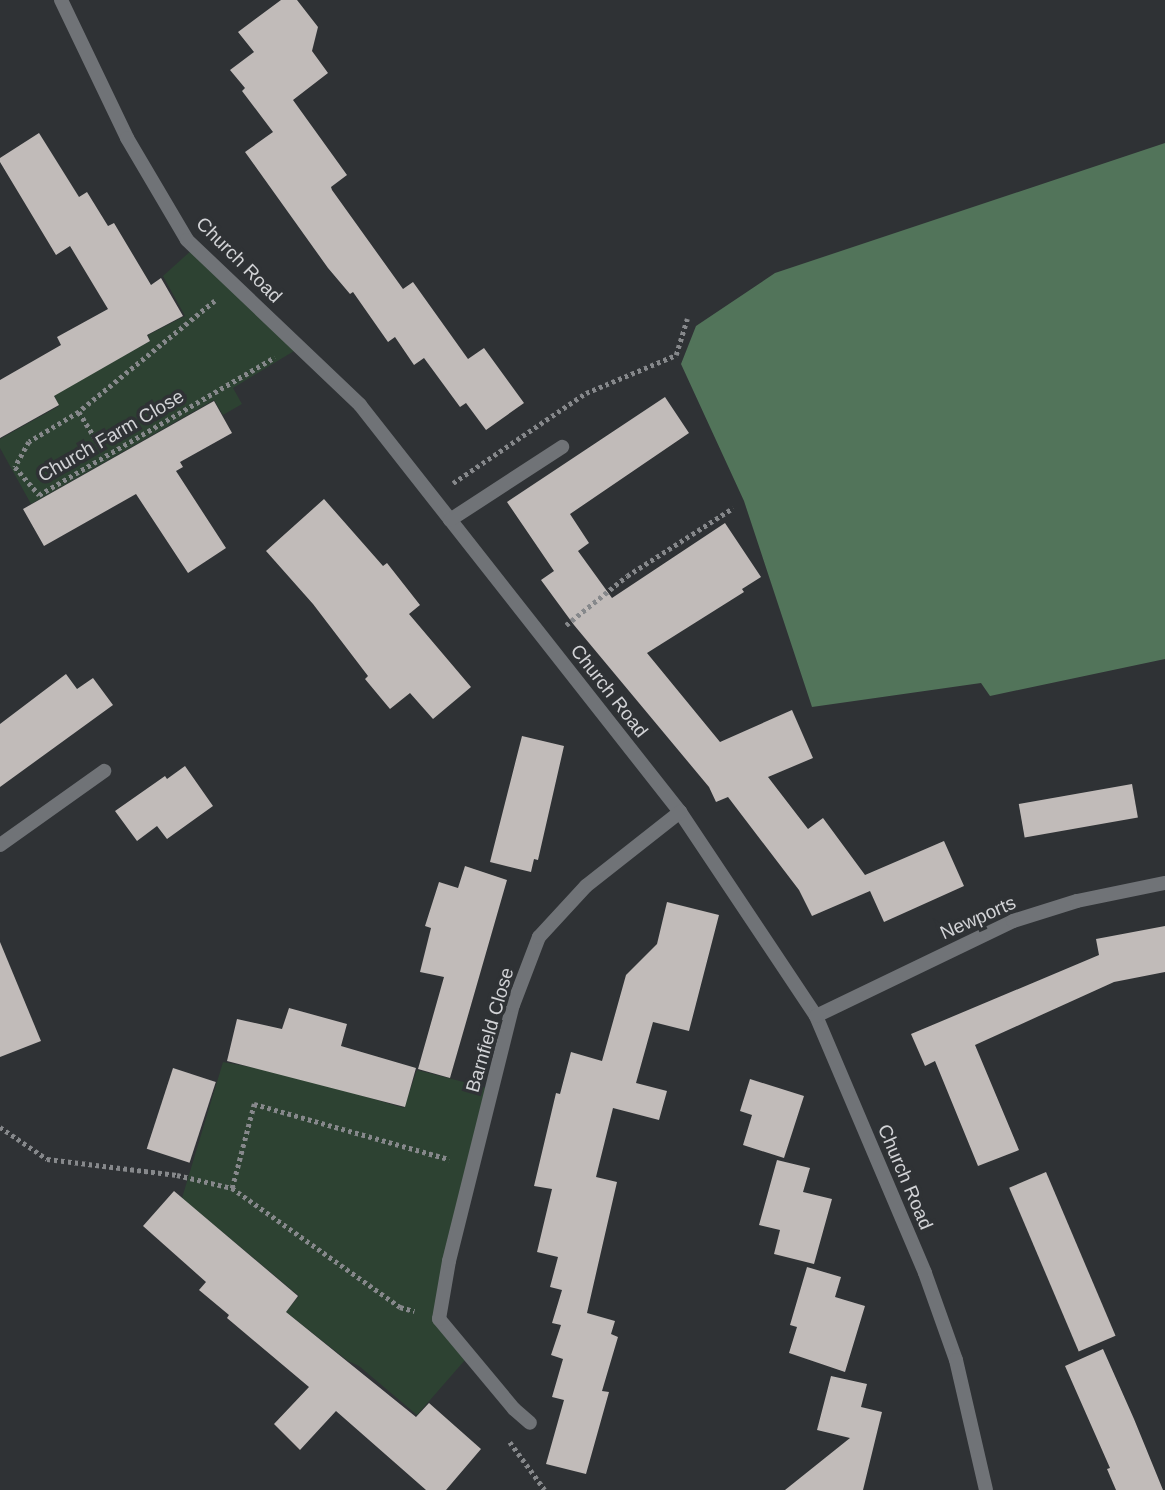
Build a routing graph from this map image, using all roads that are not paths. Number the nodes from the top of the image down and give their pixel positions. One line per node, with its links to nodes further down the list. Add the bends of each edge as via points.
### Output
1 (61, 0): 3 (street, Church Road, via 127,138 187,240 360,405)
2 (562, 447): 3 (street)
3 (450, 520): 5 (street, Church Road)
4 (104, 771): 6 (street)
5 (680, 812): 8 (street, Church Road); 9 (street, Barnfield Close, via 586,886 539,937 513,1005 449,1261 439,1319)
6 (0, 845)
7 (1165, 883): 8 (street, Newports, via 1077,901 1013,921)
8 (816, 1016): 10 (street, Church Road, via 925,1273 956,1360)
9 (530, 1423)
10 (986, 1490)

